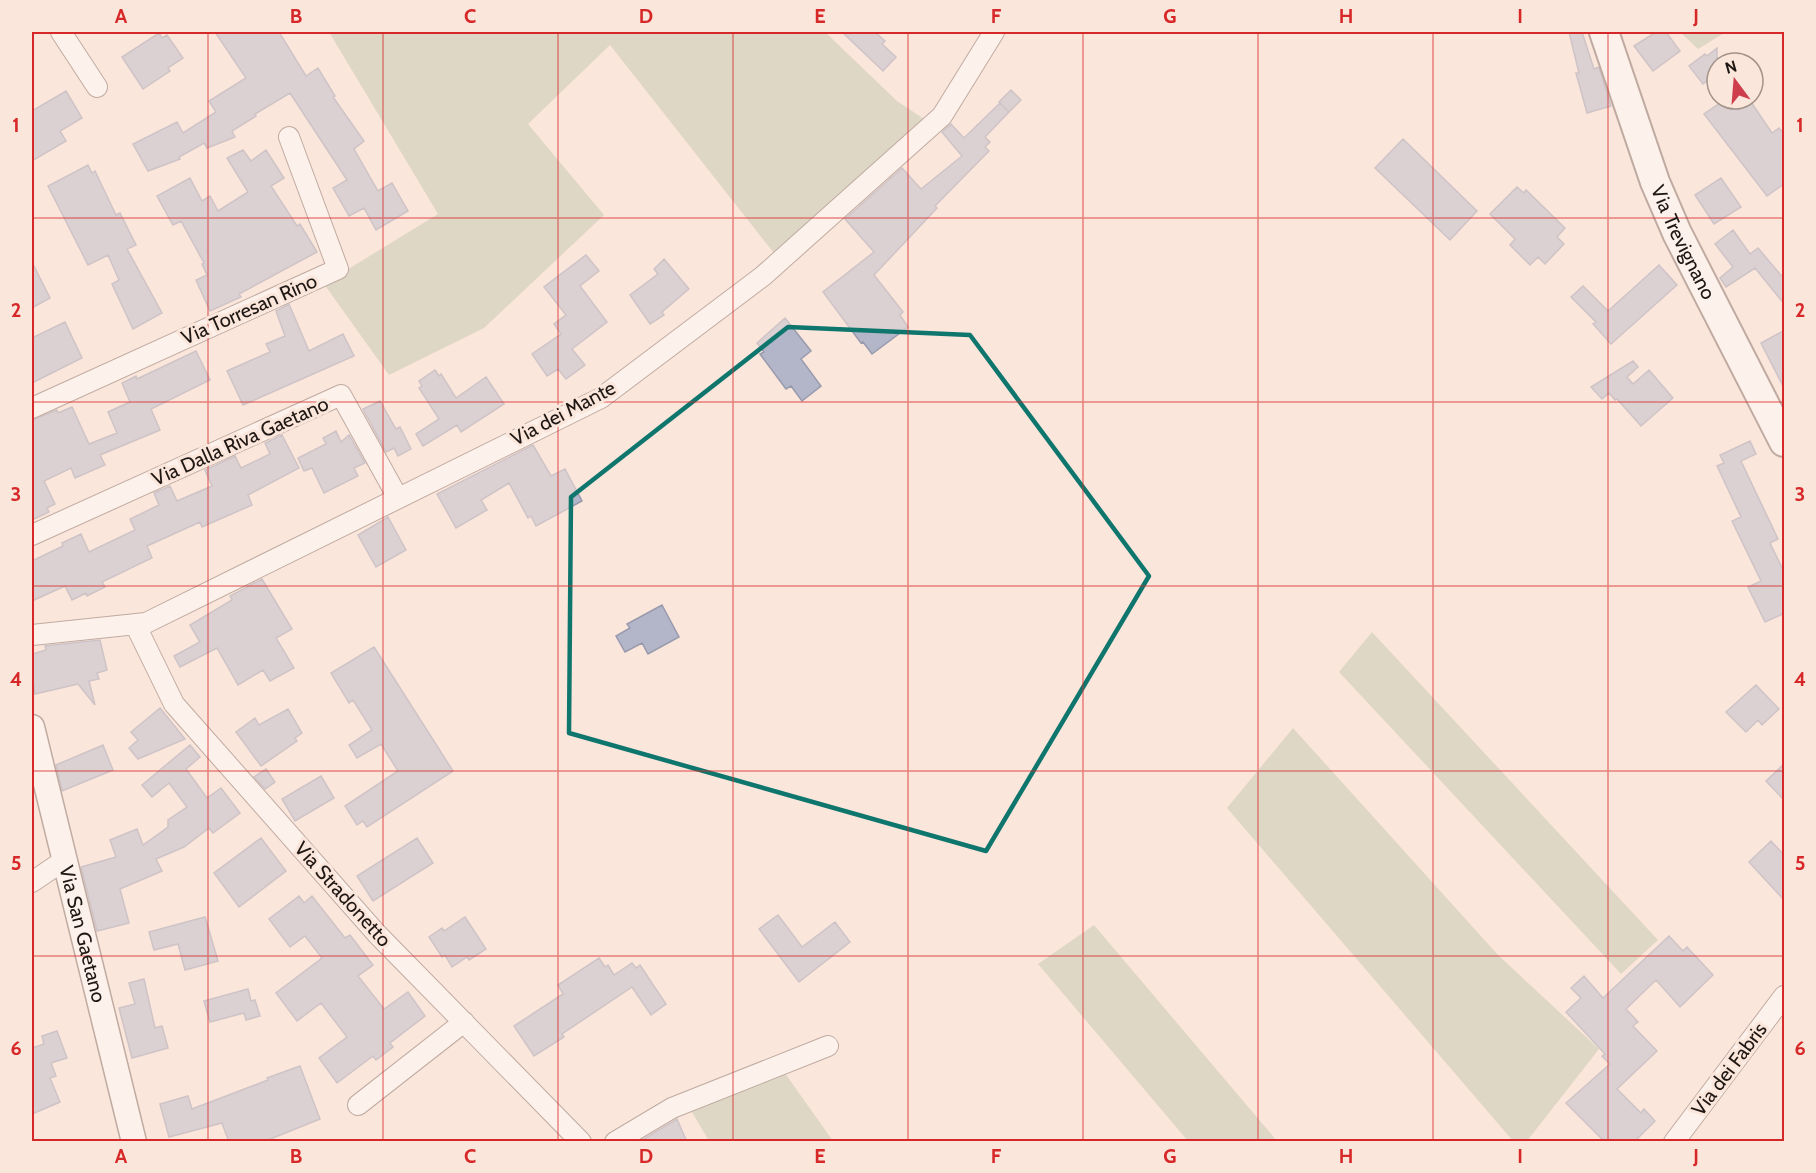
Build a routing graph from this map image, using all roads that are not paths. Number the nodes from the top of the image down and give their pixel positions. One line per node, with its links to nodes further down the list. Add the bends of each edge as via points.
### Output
1 (61, 32): 4 (street)
2 (994, 32): 8 (street, Via dei Mante, via 942,116 763,276 601,398)
3 (1604, 32): 7 (main road, Via Trevignano, via 1651,171 1673,223)
4 (97, 87)
5 (290, 137): 6 (street, Via Torresan Rino, via 338,269)
6 (32, 408)
7 (1785, 442)
8 (398, 498): 9 (street, Via Dalla Riva Gaetano, via 341,395); 10 (street, Via dei Mante, via 146,623)
9 (32, 534)
10 (135, 624): 11 (street, Via dei Mante); 16 (street, Via Stradonetto, via 174,704 377,934)
11 (32, 635)
12 (32, 727): 13 (street, Via San Gaetano)
13 (66, 859): 14 (street); 19 (street, Via San Gaetano)
14 (32, 882)
15 (1785, 996): 22 (street, Via dei Fabris)
16 (464, 1022): 18 (street); 20 (street, Via Stradonetto)
17 (828, 1046): 21 (street, via 672,1108)
18 (358, 1105)
19 (134, 1142)
20 (580, 1142)
21 (615, 1142)
22 (1674, 1142)

